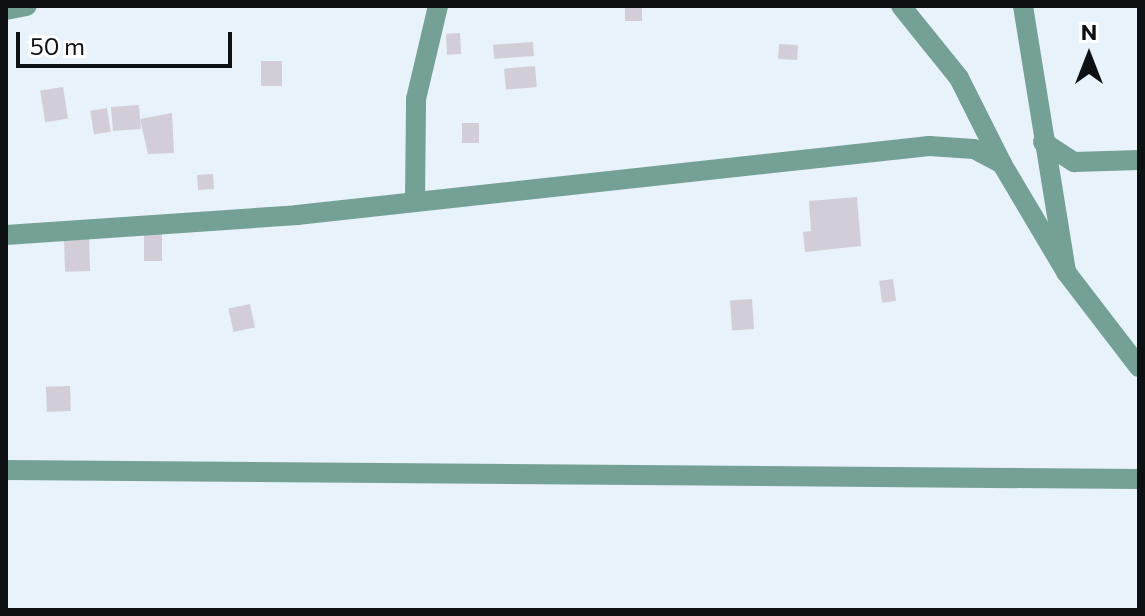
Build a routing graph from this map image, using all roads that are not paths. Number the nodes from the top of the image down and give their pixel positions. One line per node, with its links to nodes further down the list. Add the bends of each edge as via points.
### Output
1 (24, 6): 5 (street)
2 (438, 6): 9 (street, via 416,99)
3 (901, 6): 8 (street, via 959,78)
4 (1023, 6): 6 (street)
5 (6, 10)
6 (1043, 142): 7 (street, via 1074,162); 11 (street)
7 (1136, 163)
8 (1002, 164): 9 (street, via 974,149 883,147); 11 (street)
9 (415, 201): 10 (street)
10 (6, 235)
11 (1066, 272): 12 (street)
12 (1139, 367)
13 (6, 470): 14 (street)
14 (1139, 479)

